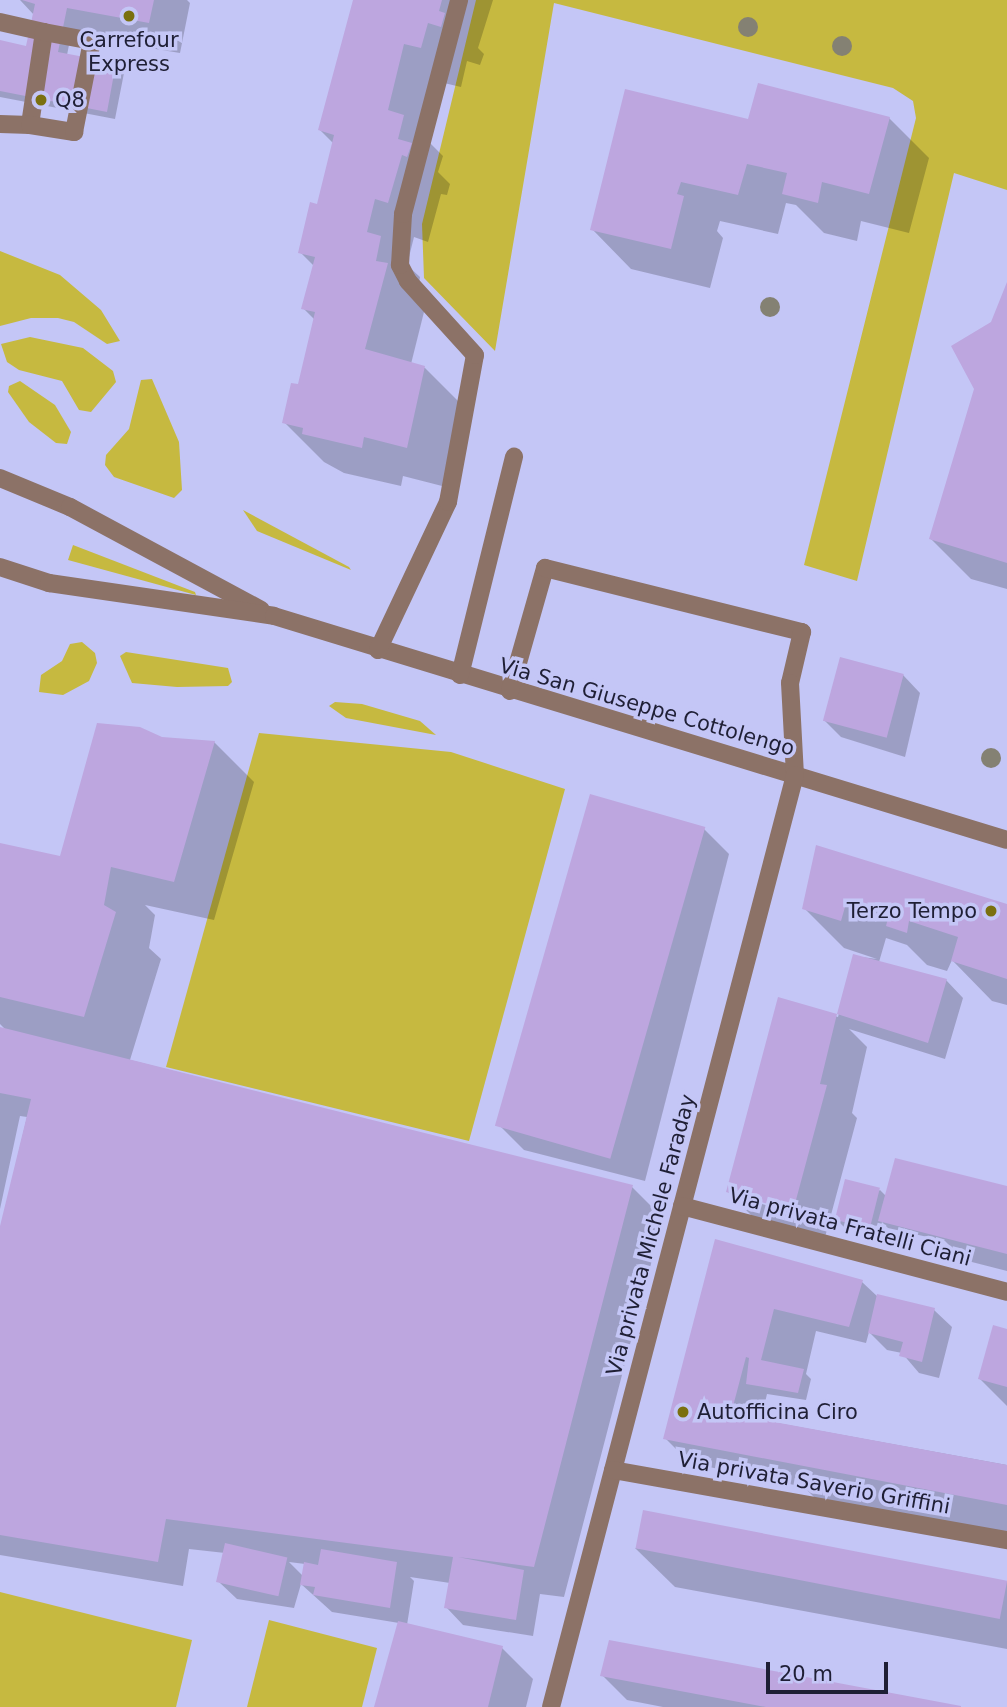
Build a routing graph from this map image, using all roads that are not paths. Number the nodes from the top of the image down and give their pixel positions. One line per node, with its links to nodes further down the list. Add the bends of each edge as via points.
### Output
1 (459, 0): 10 (street, via 403,214 400,265 408,281 475,355 448,502)
2 (0, 22): 3 (street)
3 (44, 32): 5 (street); 5 (street, via 92,41 74,132)
4 (0, 124): 5 (street)
5 (30, 125)
6 (514, 457): 11 (street)
7 (0, 478): 9 (street, via 70,508)
8 (0, 567): 9 (street, via 49,583)
9 (274, 616): 10 (street, Via San Giuseppe Cottolengo)
10 (378, 650): 11 (street, Via San Giuseppe Cottolengo)
11 (460, 675): 12 (street, Via San Giuseppe Cottolengo)
12 (510, 691): 13 (street, Via San Giuseppe Cottolengo); 13 (street, Via privata Michele Faraday, via 545,568 802,632 790,683)
13 (795, 775): 14 (street, Via San Giuseppe Cottolengo); 15 (street, Via privata Michele Faraday)
14 (1007, 840)
15 (682, 1206): 16 (street, Via privata Fratelli Ciani); 17 (street, Via privata Michele Faraday)
16 (1007, 1292)
17 (613, 1470): 18 (street, Via privata Saverio Griffini); 19 (street, Via privata Michele Faraday)
18 (1007, 1540)
19 (551, 1707)

